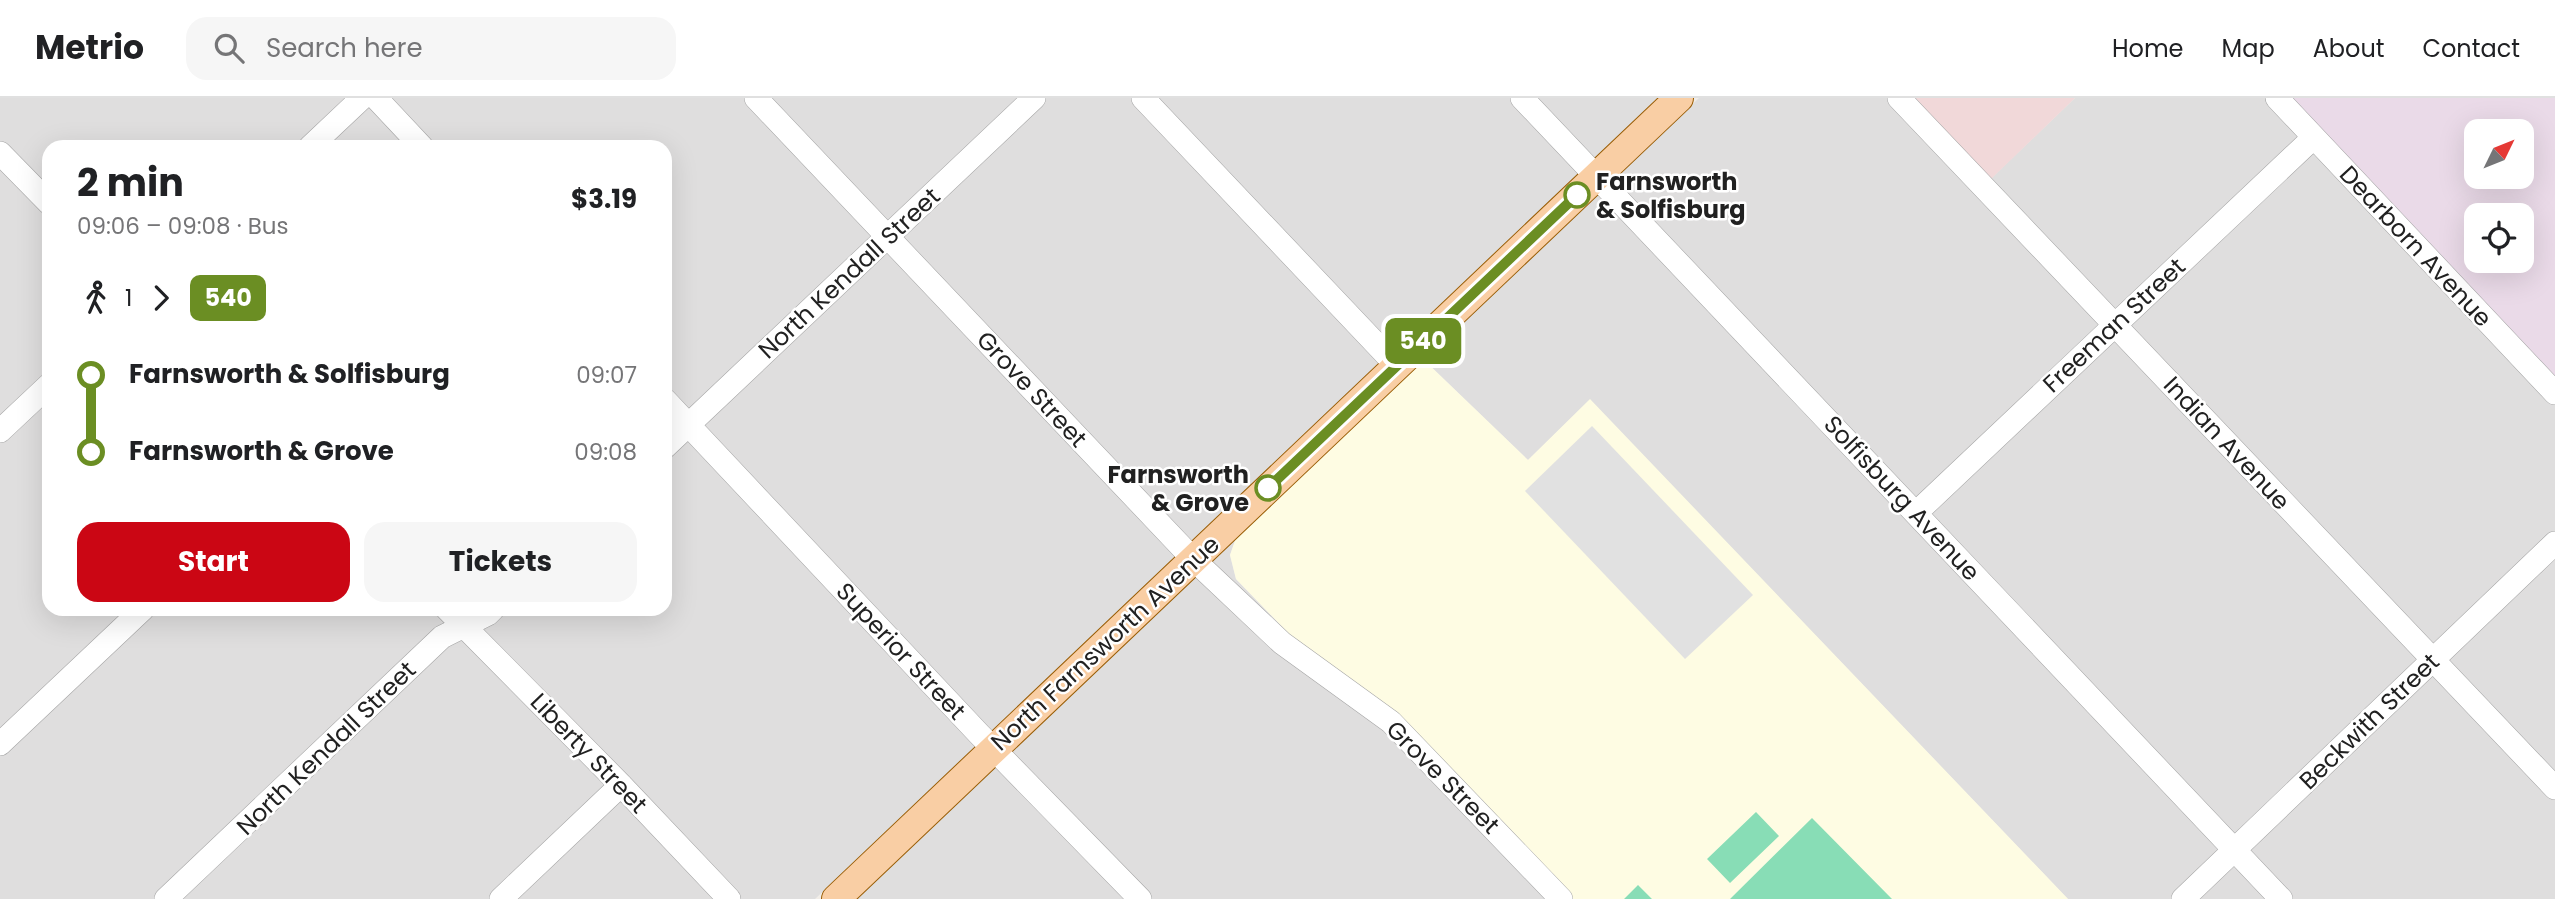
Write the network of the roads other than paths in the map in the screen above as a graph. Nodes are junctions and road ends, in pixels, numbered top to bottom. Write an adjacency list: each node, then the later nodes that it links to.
1 (362, 98): 11 (street)
2 (376, 98): 12 (street)
3 (756, 98): 16 (street, Grove Street)
4 (1034, 98): 16 (street, North Kendall Street)
5 (1143, 98): 18 (street)
6 (1522, 98): 14 (street, Solfisburg Avenue)
7 (1679, 98): 14 (main road, North Farnsworth Avenue)
8 (1899, 98): 17 (street, Indian Avenue)
9 (2277, 98): 10 (street, Dearborn Avenue)
10 (2314, 138): 17 (street, Freeman Street); 20 (street, Dearborn Avenue)
11 (317, 140)
12 (415, 140)
13 (0, 153): 15 (street)
14 (1597, 176): 18 (main road, North Farnsworth Avenue); 25 (street, Solfisburg Avenue)
15 (42, 196)
16 (887, 237): 22 (street, North Kendall Street); 27 (street, Grove Street)
17 (2115, 325): 25 (street, Freeman Street); 32 (street, Indian Avenue)
18 (1397, 366): 27 (main road, North Farnsworth Avenue)
19 (42, 392): 23 (street)
20 (2555, 393)
21 (672, 408): 22 (street, Superior Street)
22 (688, 425): 24 (street, North Kendall Street); 34 (street, Superior Street)
23 (0, 431)
24 (672, 440)
25 (1916, 513): 37 (street, Solfisburg Avenue)
26 (2555, 543): 32 (street, Beckwith Street)
27 (1194, 560): 34 (main road, North Farnsworth Avenue); 43 (street, Grove Street)
28 (136, 616): 33 (street)
29 (454, 616): 31 (street, Liberty Street)
30 (481, 616): 31 (street, North Kendall Street)
31 (464, 626): 35 (street, Liberty Street); 38 (street, North Kendall Street)
32 (2432, 661): 36 (street, Indian Avenue); 37 (street, Beckwith Street)
33 (0, 744)
34 (993, 749): 41 (main road, North Farnsworth Avenue); 42 (street, Superior Street)
35 (621, 785): 39 (street); 40 (street, Liberty Street)
36 (2555, 788)
37 (2235, 851): 44 (street, Beckwith Street); 45 (street, Solfisburg Avenue)
38 (166, 899)
39 (501, 899)
40 (729, 899)
41 (836, 899)
42 (1140, 899)
43 (1561, 899)
44 (2183, 899)
45 (2281, 899)

